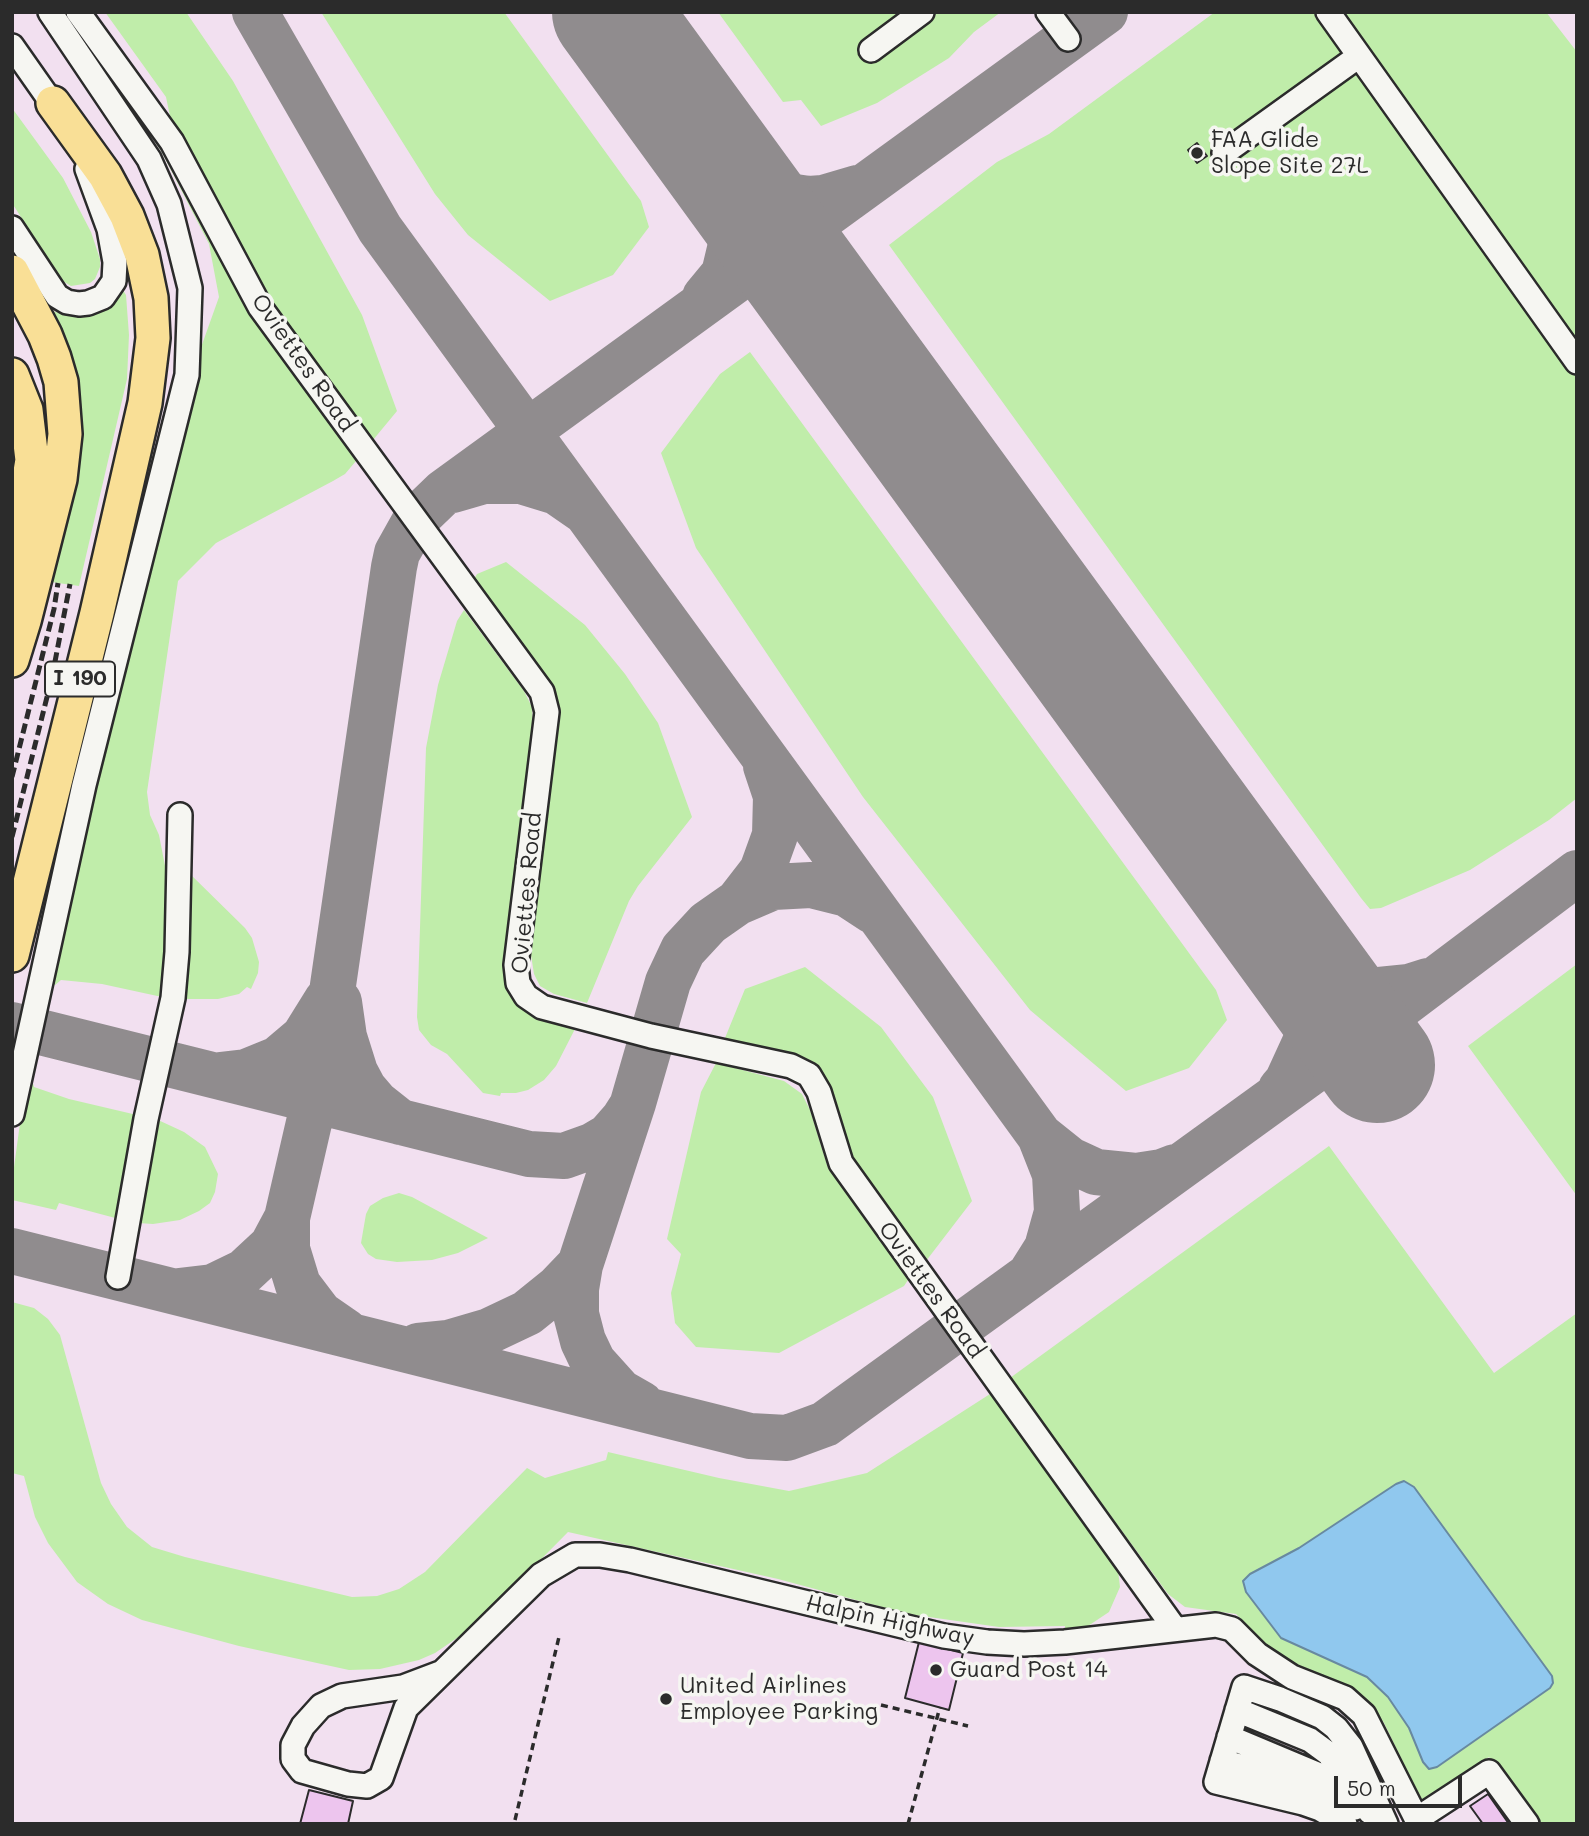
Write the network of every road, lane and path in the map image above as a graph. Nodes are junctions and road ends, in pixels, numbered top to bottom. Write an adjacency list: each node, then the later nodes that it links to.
1 (31, 12): 12 (street)
2 (50, 12): 12 (street)
3 (78, 12): 24 (street, Oviettes Road)
4 (922, 12): 9 (street)
5 (1048, 12): 7 (street)
6 (1328, 12): 10 (street)
7 (1068, 39)
8 (12, 47): 11 (street)
9 (871, 50)
10 (1359, 56): 13 (street); 16 (street)
11 (53, 103): 14 (street); 21 (highway, I 190)
12 (124, 121): 22 (street)
13 (1224, 153)
14 (12, 228)
15 (12, 272): 19 (highway)
16 (1577, 362)
17 (12, 375): 18 (highway)
18 (12, 580)
19 (12, 660)
20 (180, 815): 23 (street)
21 (12, 955)
22 (12, 1114)
23 (118, 1277)
24 (1175, 1629): 26 (street, Halpin Highway); 35 (street, Halpin Highway)
25 (559, 1637): 34 (path)
26 (440, 1673): 26 (street, Halpin Highway)
27 (881, 1705): 30 (path)
28 (940, 1707): 30 (path)
29 (1237, 1712): 32 (street); 33 (street); 38 (street); 38 (street)
30 (937, 1718): 31 (path); 36 (path)
31 (968, 1726)
32 (1219, 1771): 33 (street); 37 (street)
33 (1324, 1789): 37 (street); 38 (street)
34 (514, 1820)
35 (1418, 1821): 39 (street)
36 (908, 1824)
37 (1345, 1824)
38 (1377, 1824)
39 (1527, 1824)

